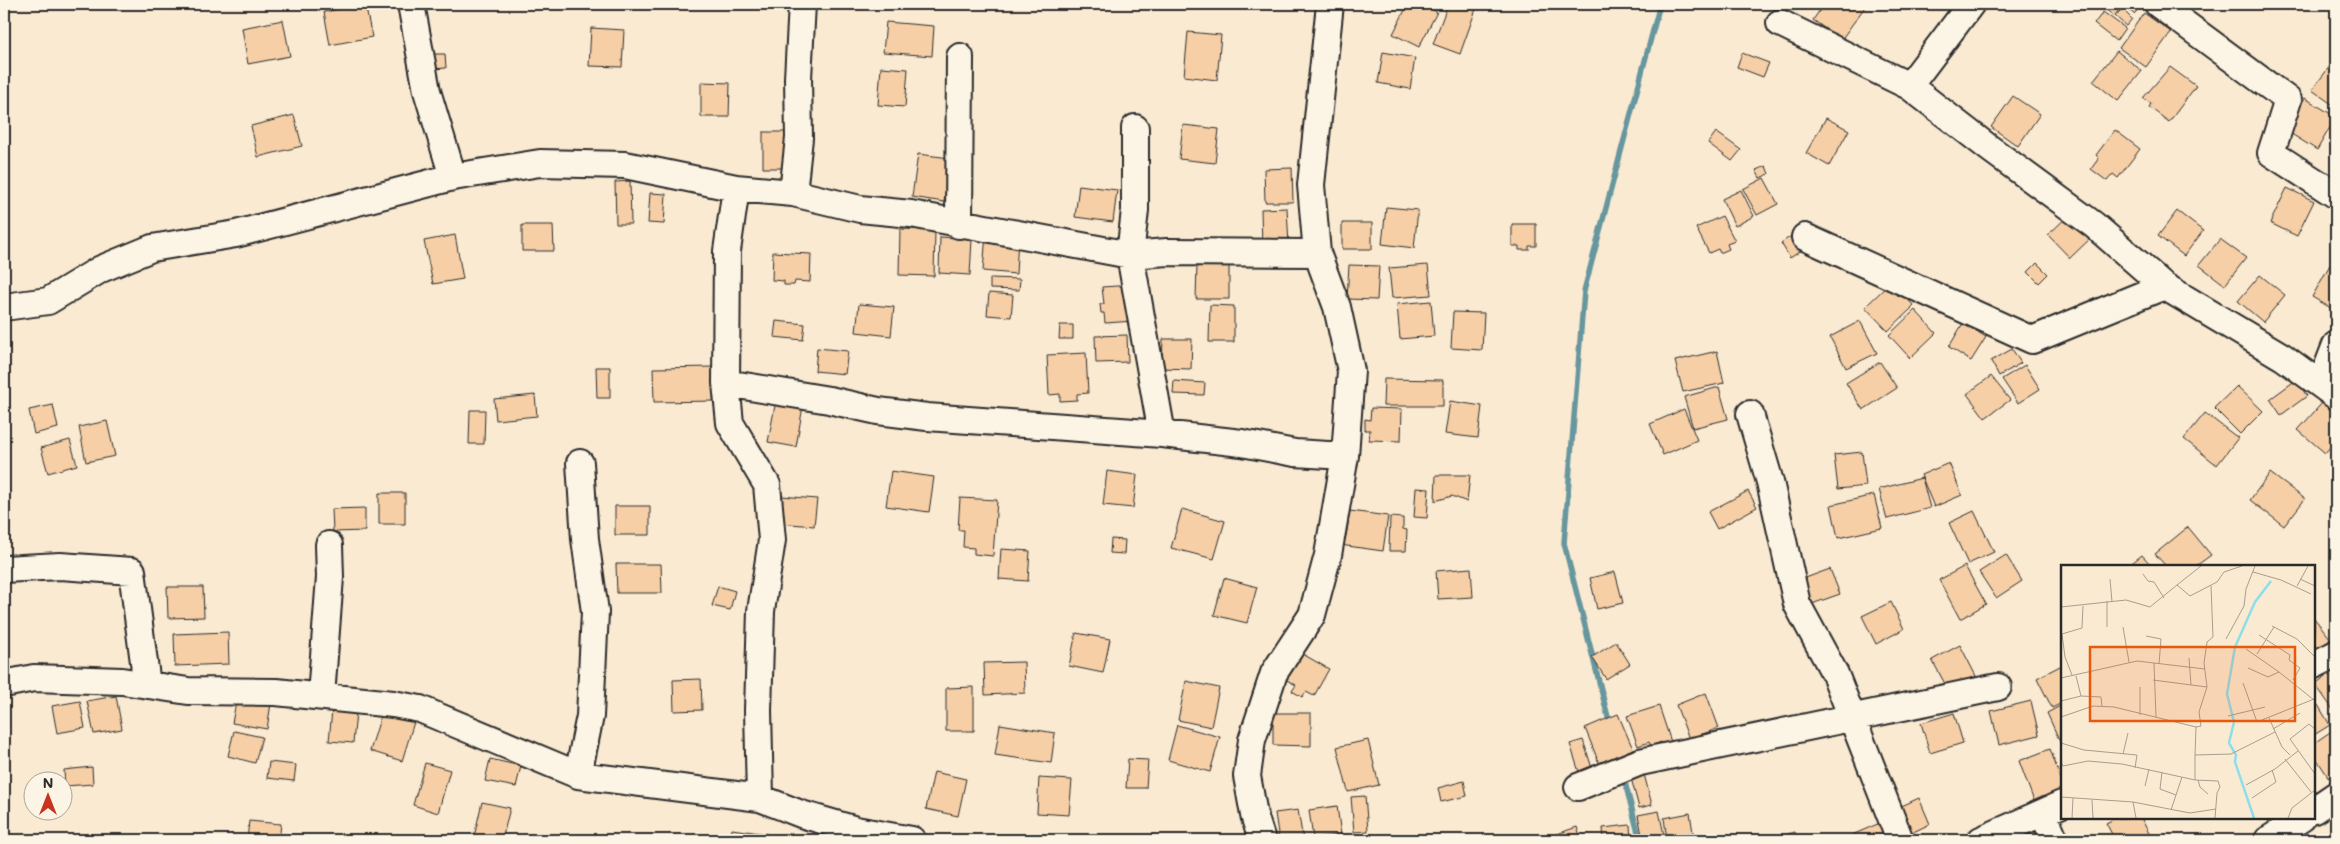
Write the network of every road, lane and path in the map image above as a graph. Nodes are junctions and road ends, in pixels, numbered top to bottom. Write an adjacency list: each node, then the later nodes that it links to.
1 (411, 4): 10 (street)
2 (802, 4): 12 (street)
3 (1330, 4): 16 (street)
4 (1971, 4): 8 (street)
5 (2158, 4): 13 (street)
6 (1780, 23): 8 (street)
7 (960, 56): 14 (street)
8 (1909, 86): 18 (street)
9 (1135, 128): 17 (street)
10 (453, 177): 11 (street); 19 (street)
11 (736, 188): 12 (street); 21 (street)
12 (793, 193): 14 (street)
13 (2336, 195)
14 (959, 225): 17 (street)
15 (1805, 237): 18 (street)
16 (1317, 253): 17 (street); 25 (street)
17 (1130, 255): 24 (street)
18 (2164, 286): 22 (street)
19 (4, 307)
20 (2336, 346): 22 (street)
21 (726, 383): 24 (street); 39 (street)
22 (2328, 390)
23 (1750, 414): 35 (street)
24 (1162, 434): 25 (street)
25 (1345, 456): 44 (street)
26 (580, 463): 36 (street)
27 (329, 545): 34 (street)
28 (4, 569): 32 (street)
29 (2336, 654): 30 (street)
30 (2315, 664)
31 (4, 684): 32 (street)
32 (147, 685): 34 (street)
33 (1998, 687): 35 (street)
34 (321, 696): 36 (street)
35 (1852, 717): 37 (street); 45 (street)
36 (578, 775): 39 (street)
37 (1578, 787)
38 (2336, 795): 41 (street)
39 (760, 798): 43 (street)
40 (2053, 808): 46 (street); 47 (street)
41 (2315, 809)
42 (2300, 819): 48 (street)
43 (912, 840)
44 (1262, 840)
45 (1900, 840)
46 (1981, 840)
47 (2055, 840)
48 (2268, 840)

